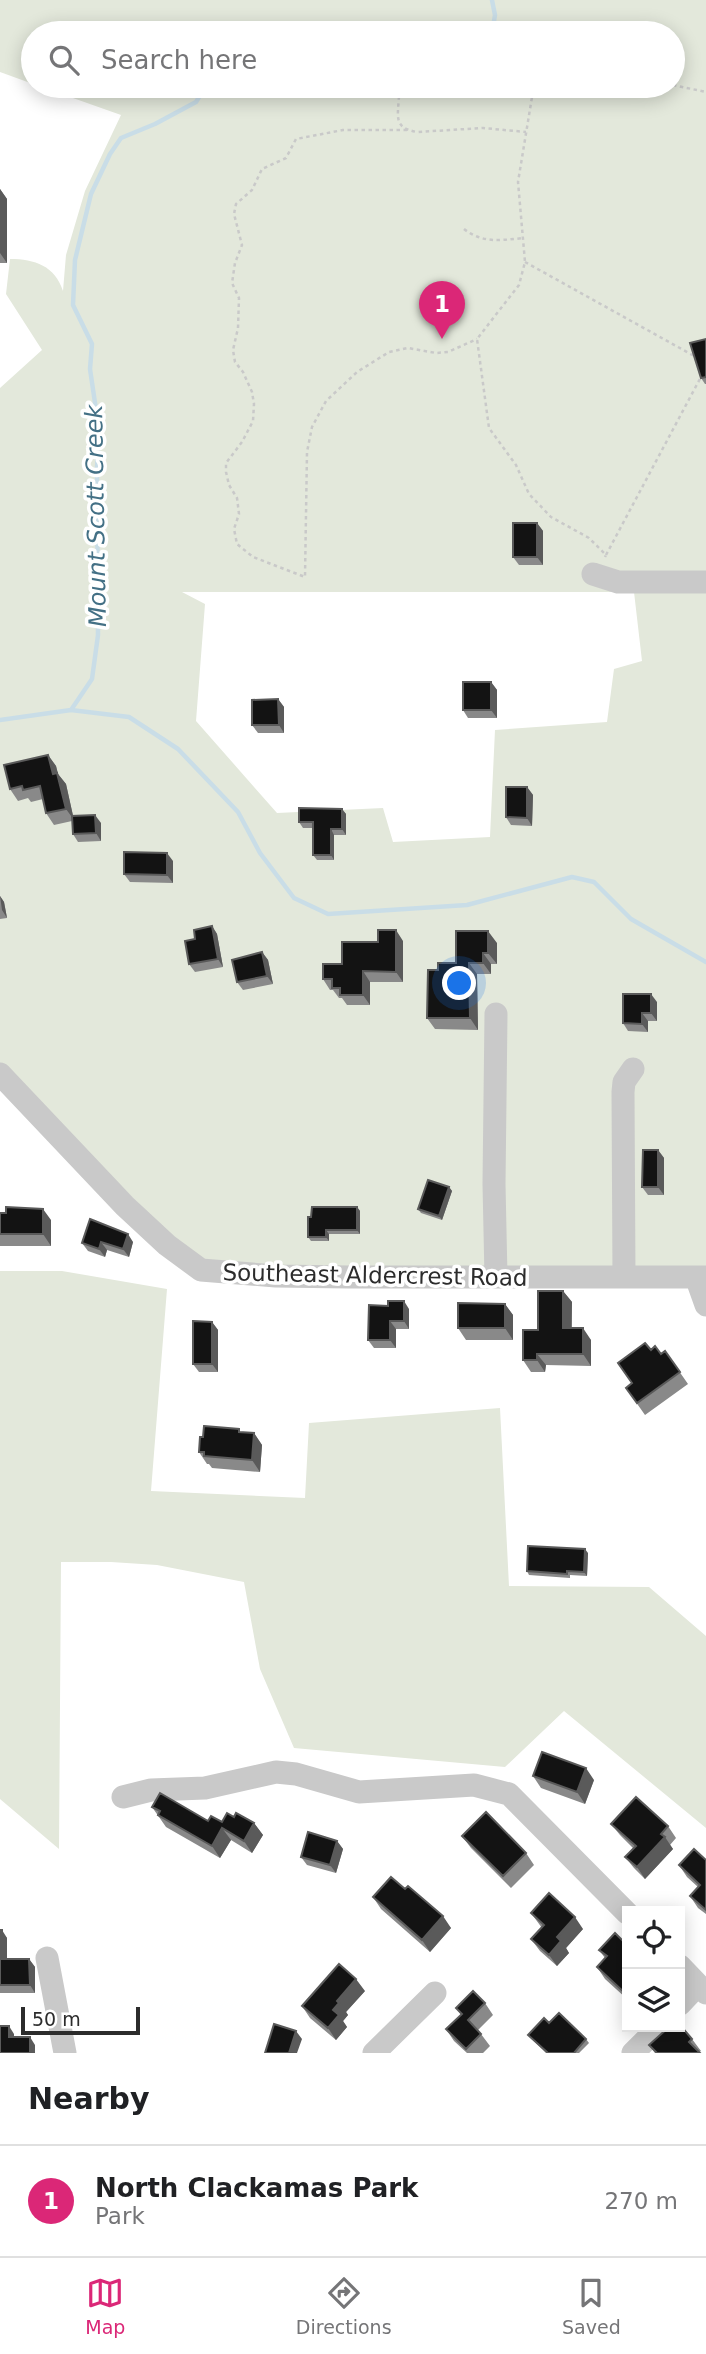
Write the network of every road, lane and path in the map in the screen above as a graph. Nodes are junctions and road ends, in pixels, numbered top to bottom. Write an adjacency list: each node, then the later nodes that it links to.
1 (685, 88): 2 (path)
2 (706, 92)
3 (399, 98): 5 (path)
4 (532, 98): 6 (path)
5 (407, 130): 6 (path); 10 (path)
6 (526, 132): 8 (path)
7 (464, 229): 8 (path)
8 (524, 239): 9 (path)
9 (525, 262): 10 (path); 11 (path)
10 (477, 338): 13 (path)
11 (696, 357)
12 (702, 374): 13 (path)
13 (606, 555): 14 (path)
14 (593, 574): 15 (street)
15 (706, 582)
16 (496, 1014): 19 (street)
17 (633, 1069): 20 (street)
18 (0, 1074): 19 (street, Southeast Aldercrest Road)
19 (496, 1277): 20 (street, Southeast Aldercrest Road)
20 (624, 1277): 21 (street, Southeast Aldercrest Road)
21 (701, 1277): 22 (street)
22 (706, 1305)
23 (122, 1797): 24 (street)
24 (622, 1908)
25 (47, 1958): 31 (street)
26 (683, 1969): 27 (street)
27 (702, 1989): 29 (street)
28 (435, 1993): 32 (street)
29 (685, 2001)
30 (654, 2032): 33 (street)
31 (65, 2053)
32 (374, 2053)
33 (633, 2053)

